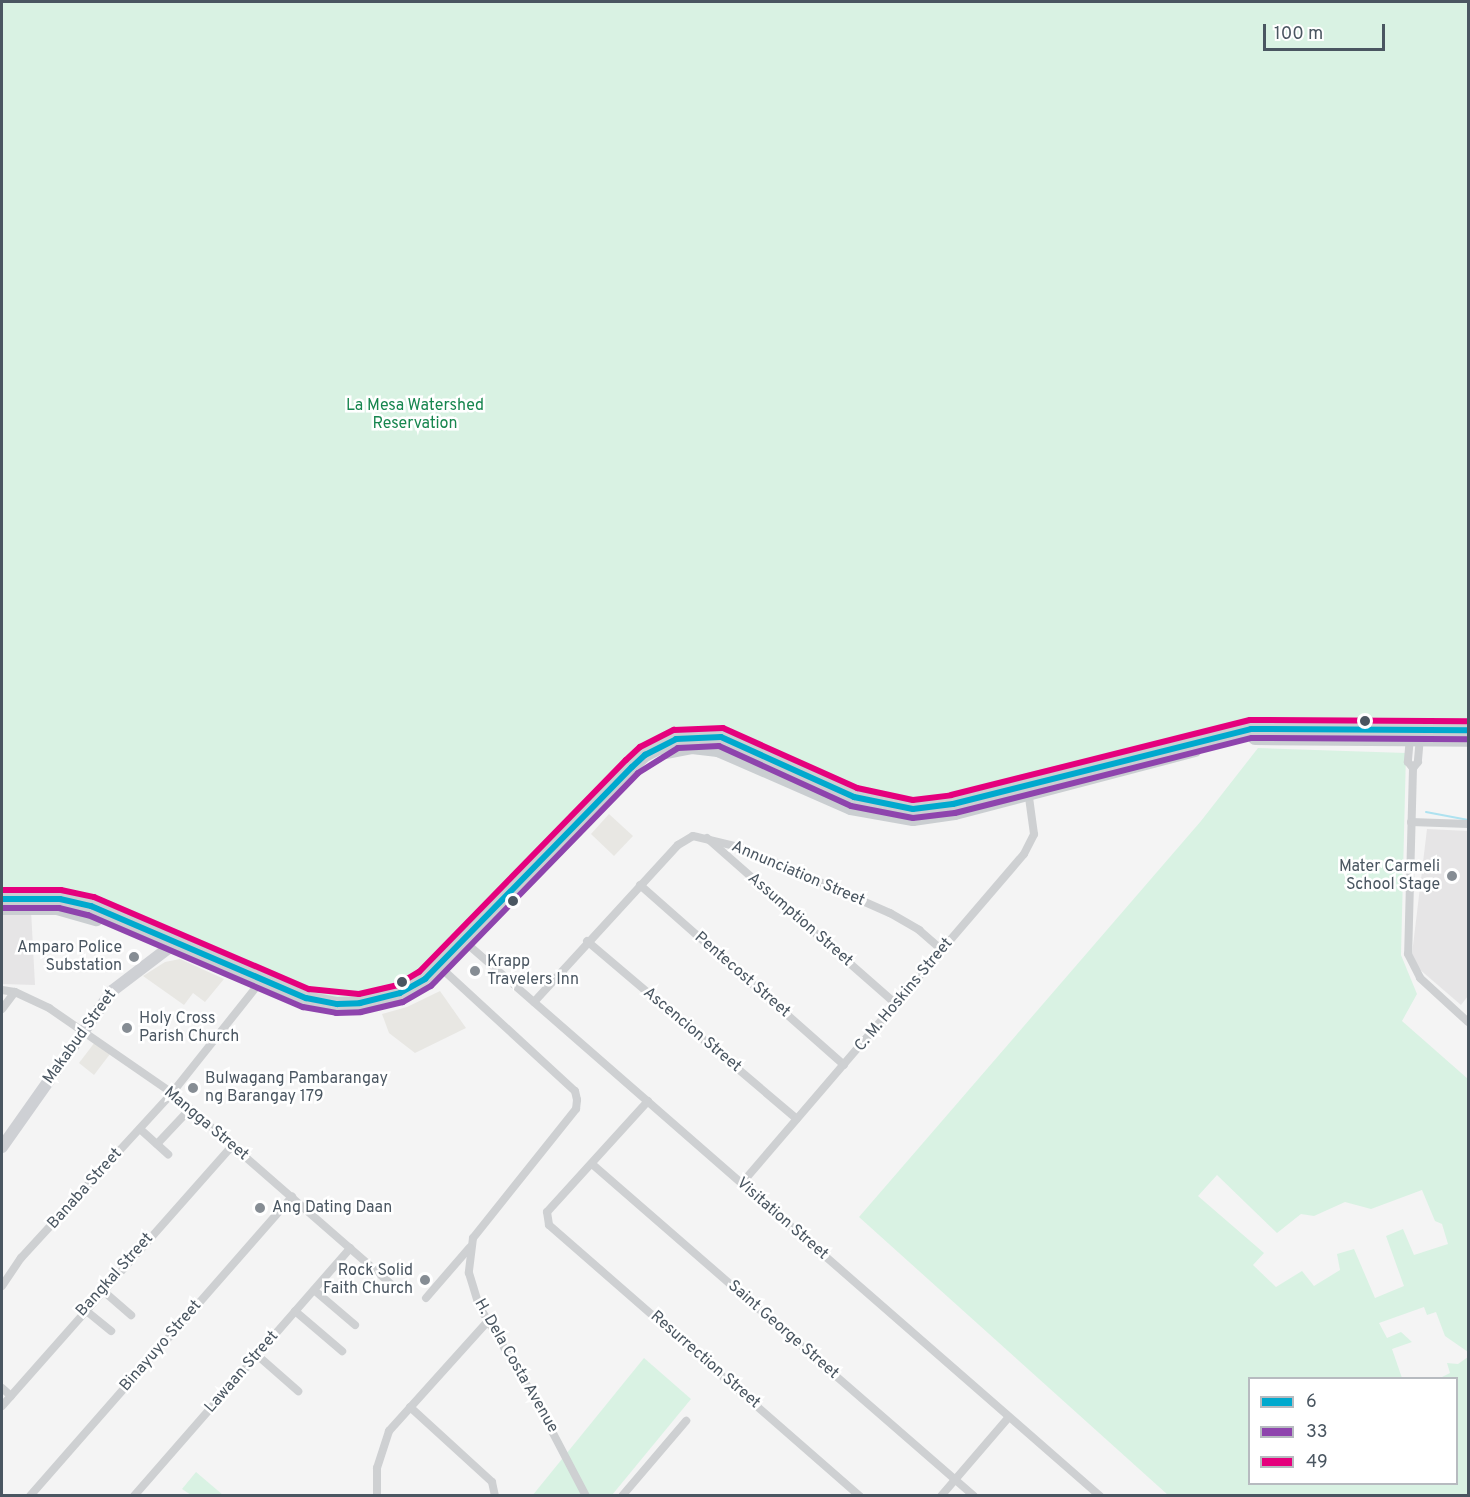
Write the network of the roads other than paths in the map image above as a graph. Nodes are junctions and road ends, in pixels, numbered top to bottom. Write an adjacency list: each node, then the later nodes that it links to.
1 (1468, 730): 2 (main road)
2 (1415, 733): 3 (main road); 4 (main road); 5 (street)
3 (1468, 740)
4 (1028, 788): 12 (main road); 14 (street, C. M. Hoskins Street)
5 (1411, 822): 6 (street); 22 (street)
6 (1468, 824)
7 (705, 837): 8 (street); 14 (street, Annunciation Street); 20 (street, Assumption Street)
8 (640, 885): 11 (street); 24 (street, Pentecost Street)
9 (2, 899): 13 (main road)
10 (2, 908): 13 (main road)
11 (587, 941): 19 (street); 28 (street, Ascencion Street)
12 (468, 945): 15 (main road); 19 (street, Visitation Street)
13 (172, 946): 16 (main road); 23 (street, Makabud Street)
14 (942, 950): 20 (street, C. M. Hoskins Street)
15 (443, 970): 16 (main road); 37 (street)
16 (261, 984): 25 (street, Banaba Street)
17 (2, 990): 18 (street, Mangga Street)
18 (15, 992): 21 (street); 23 (street, Mangga Street)
19 (534, 1002): 26 (street, Visitation Street)
20 (896, 1004): 24 (street, C. M. Hoskins Street)
21 (2, 1009)
22 (1468, 1022)
23 (83, 1031): 25 (street, Mangga Street); 32 (street, Makabud Street)
24 (844, 1065): 28 (street, C. M. Hoskins Street)
25 (172, 1093): 27 (street, Mangga Street); 29 (street, Banaba Street)
26 (648, 1101): 34 (street); 35 (street, Visitation Street)
27 (190, 1109): 30 (street); 31 (street, Mangga Street)
28 (797, 1119): 35 (street, C. M. Hoskins Street)
29 (140, 1129): 30 (street); 40 (street, Banaba Street)
30 (157, 1144): 33 (street)
31 (232, 1146): 36 (street, Mangga Street); 41 (street, Bangkal Street)
32 (2, 1147)
33 (168, 1154)
34 (592, 1164): 59 (street, Saint George Street); 66 (street, Resurrection Street)
35 (742, 1183): 57 (street, Visitation Street)
36 (292, 1197): 38 (street, Mangga Street); 60 (street, Binayuyo Street)
37 (470, 1247): 43 (street); 47 (street, H. Dela Costa Avenue)
38 (350, 1248): 39 (street, Mangga Street); 42 (street, Lawaan Street)
39 (392, 1285)
40 (2, 1286)
41 (101, 1289): 44 (street, Bangkal Street); 46 (street)
42 (314, 1290): 45 (street, Lawaan Street); 48 (street)
43 (426, 1298)
44 (84, 1309): 49 (street); 54 (street, Bangkal Street)
45 (295, 1311): 50 (street); 51 (street, Lawaan Street)
46 (131, 1316)
47 (487, 1322): 56 (street); 64 (street, H. Dela Costa Avenue)
48 (355, 1325)
49 (111, 1331)
50 (342, 1351)
51 (257, 1355): 53 (street); 61 (street, Lawaan Street)
52 (2, 1388): 54 (street)
53 (298, 1391)
54 (11, 1396): 55 (street, Bangkal Street)
55 (2, 1406)
56 (410, 1407): 62 (street); 63 (street)
57 (1009, 1417): 59 (street); 69 (street, Visitation Street)
58 (686, 1421): 65 (street)
59 (955, 1479): 67 (street); 68 (street, Saint George Street)
60 (30, 1496)
61 (134, 1496)
62 (377, 1496)
63 (495, 1496)
64 (586, 1496)
65 (622, 1496)
66 (860, 1496)
67 (941, 1496)
68 (974, 1496)
69 (1100, 1496)

